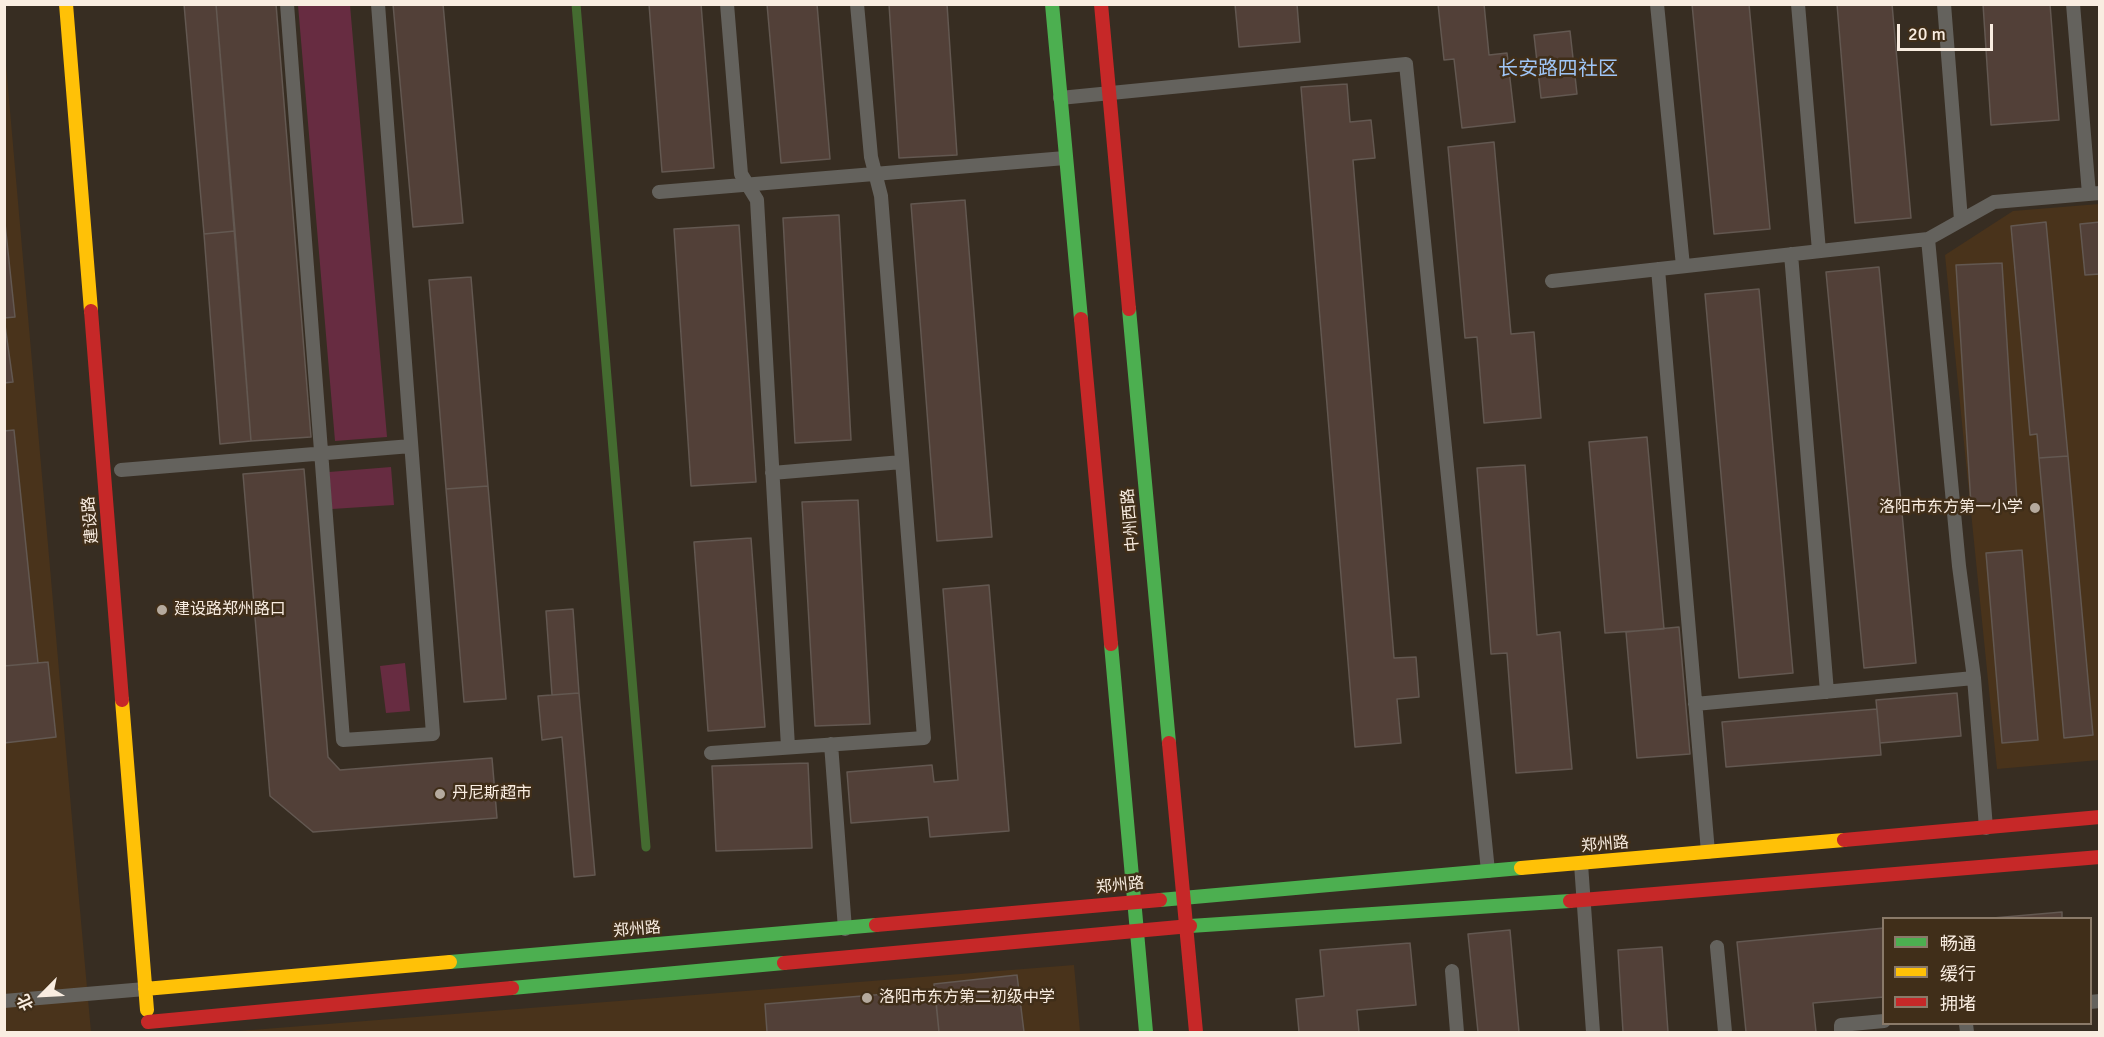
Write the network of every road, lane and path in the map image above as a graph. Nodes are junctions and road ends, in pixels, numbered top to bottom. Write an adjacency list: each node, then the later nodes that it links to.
1 (66, 4): 51 (street, 建设路)
2 (287, 4): 27 (lane)
3 (378, 4): 26 (lane)
4 (727, 4): 16 (lane)
5 (857, 4): 15 (lane)
6 (1052, 4): 13 (street, 中州西路)
7 (1101, 4): 12 (street, 中州西路)
8 (1657, 4): 23 (lane)
9 (1798, 4): 21 (lane)
10 (1944, 4): 19 (lane)
11 (2073, 4): 18 (lane)
12 (1108, 94): 13 (lane); 42 (lane); 43 (street, 中州西路)
13 (1060, 99): 14 (street, 中州西路)
14 (1065, 158): 15 (lane); 45 (street, 中州西路)
15 (876, 174): 16 (lane); 28 (lane)
16 (748, 185): 17 (lane); 30 (lane)
17 (659, 192)
18 (2094, 193): 19 (lane)
19 (1961, 220): 20 (lane)
20 (1928, 238): 21 (lane); 31 (lane)
21 (1819, 251): 22 (lane)
22 (1791, 254): 23 (lane); 32 (lane)
23 (1683, 266): 24 (lane)
24 (1658, 269): 25 (lane); 33 (lane)
25 (1551, 281)
26 (411, 446): 27 (lane); 27 (lane)
27 (321, 454): 29 (lane)
28 (902, 462): 30 (lane); 34 (lane)
29 (121, 470)
30 (772, 473): 35 (lane)
31 (1974, 678): 32 (lane); 38 (lane)
32 (1827, 692): 33 (lane)
33 (1695, 704): 39 (lane)
34 (831, 744): 35 (lane); 47 (lane)
35 (788, 747): 36 (lane)
36 (711, 753)
37 (2100, 818): 38 (street, 郑州路)
38 (1986, 828): 39 (street, 郑州路)
39 (1708, 852): 41 (street, 郑州路)
40 (2100, 857): 44 (street, 郑州路)
41 (1581, 864): 42 (street, 郑州路); 44 (lane)
42 (1488, 872): 43 (street, 郑州路)
43 (1183, 897): 45 (street, 郑州路); 46 (street, 中州西路)
44 (1583, 900): 46 (street, 郑州路); 59 (lane)
45 (1134, 901): 47 (street, 郑州路); 48 (street, 中州西路)
46 (1185, 927): 48 (street, 郑州路); 57 (street, 中州西路)
47 (845, 929): 53 (street, 郑州路)
48 (1136, 930): 53 (street, 郑州路); 56 (street, 中州西路)
49 (1717, 948): 60 (lane)
50 (1452, 970): 58 (lane)
51 (145, 989): 52 (lane); 53 (street, 郑州路); 55 (street, 建设路)
52 (4, 1001)
53 (165, 1004): 55 (street, 郑州路)
54 (1882, 1021): 61 (lane)
55 (149, 1027)
56 (1146, 1032)
57 (1196, 1032)
58 (1457, 1032)
59 (1593, 1032)
60 (1725, 1032)
61 (1841, 1032)

